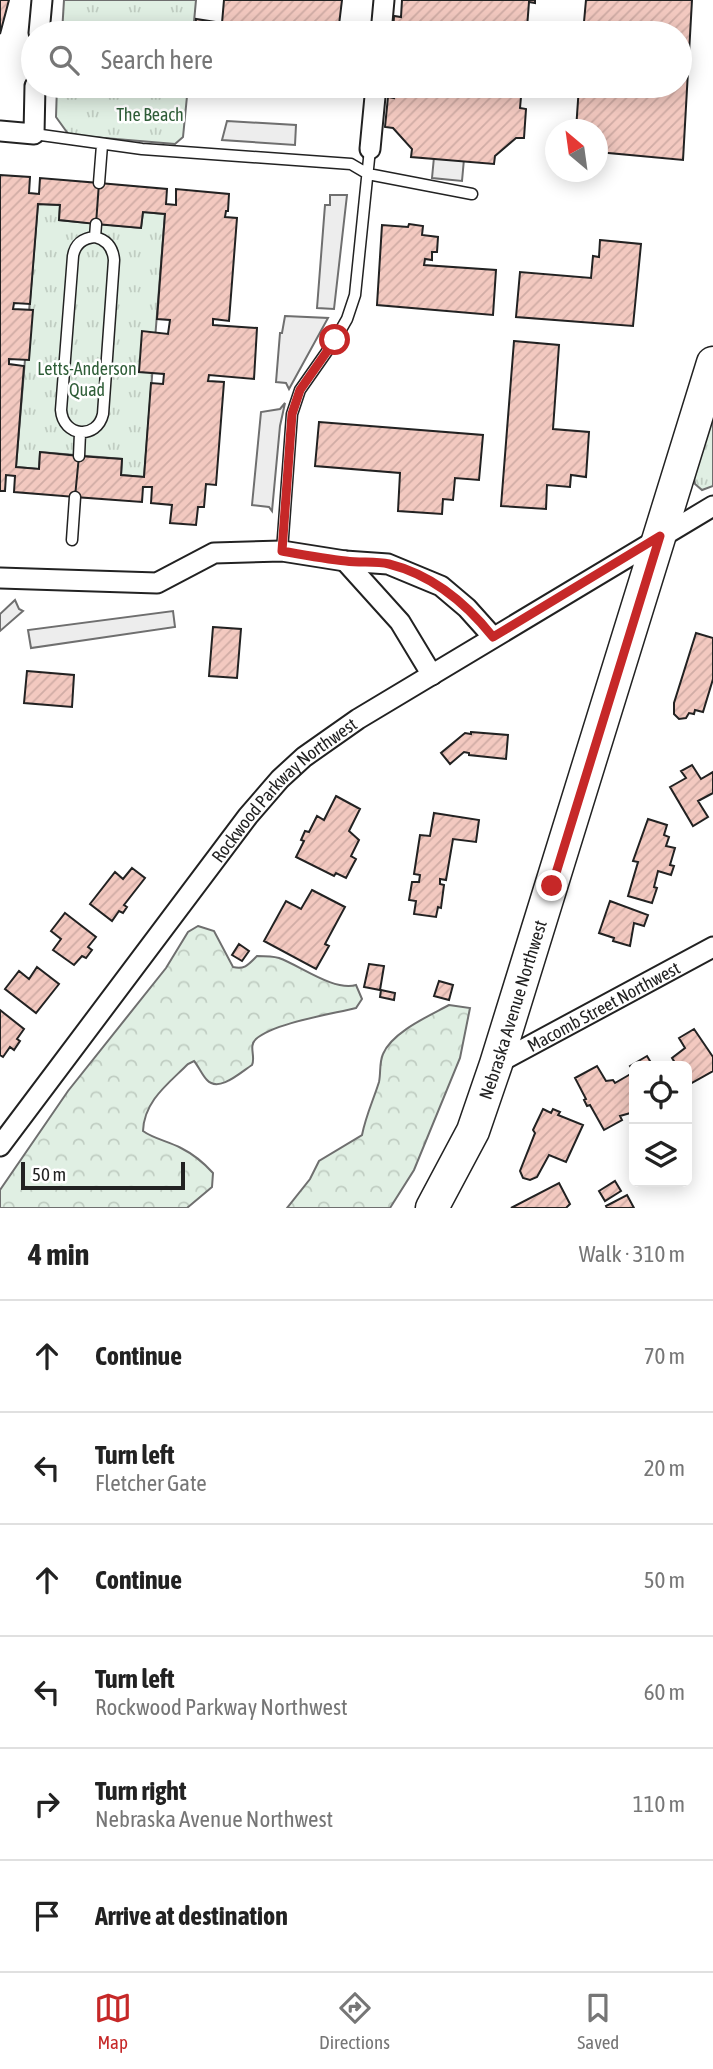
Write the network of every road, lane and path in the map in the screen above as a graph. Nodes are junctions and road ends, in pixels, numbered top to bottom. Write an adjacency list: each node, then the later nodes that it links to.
1 (42, 0): 3 (street)
2 (384, 0): 4 (street)
3 (40, 21)
4 (382, 21)
5 (35, 98): 8 (street)
6 (375, 98): 10 (street)
7 (0, 131): 8 (street)
8 (34, 134): 9 (lane)
9 (102, 145): 11 (lane); 12 (lane)
10 (370, 149): 11 (lane)
11 (368, 174): 13 (lane); 23 (lane)
12 (99, 183)
13 (472, 194)
14 (96, 224): 15 (lane)
15 (95, 237): 17 (lane); 17 (lane)
16 (713, 363): 21 (main road, Nebraska Avenue Northwest)
17 (80, 433): 18 (lane)
18 (79, 456)
19 (75, 497): 22 (lane)
20 (713, 506): 21 (street, Rockwood Parkway Northwest)
21 (660, 536): 26 (street, Rockwood Parkway Northwest); 29 (main road, Nebraska Avenue Northwest)
22 (72, 540)
23 (282, 551): 24 (street); 25 (street)
24 (345, 561): 26 (street); 27 (street)
25 (1, 579)
26 (493, 637): 27 (street, Rockwood Parkway Northwest)
27 (432, 675): 30 (street, Rockwood Parkway Northwest)
28 (713, 947): 29 (street, Macomb Street Northwest)
29 (496, 1064): 31 (main road, Nebraska Avenue Northwest)
30 (0, 1146)
31 (432, 1208)

